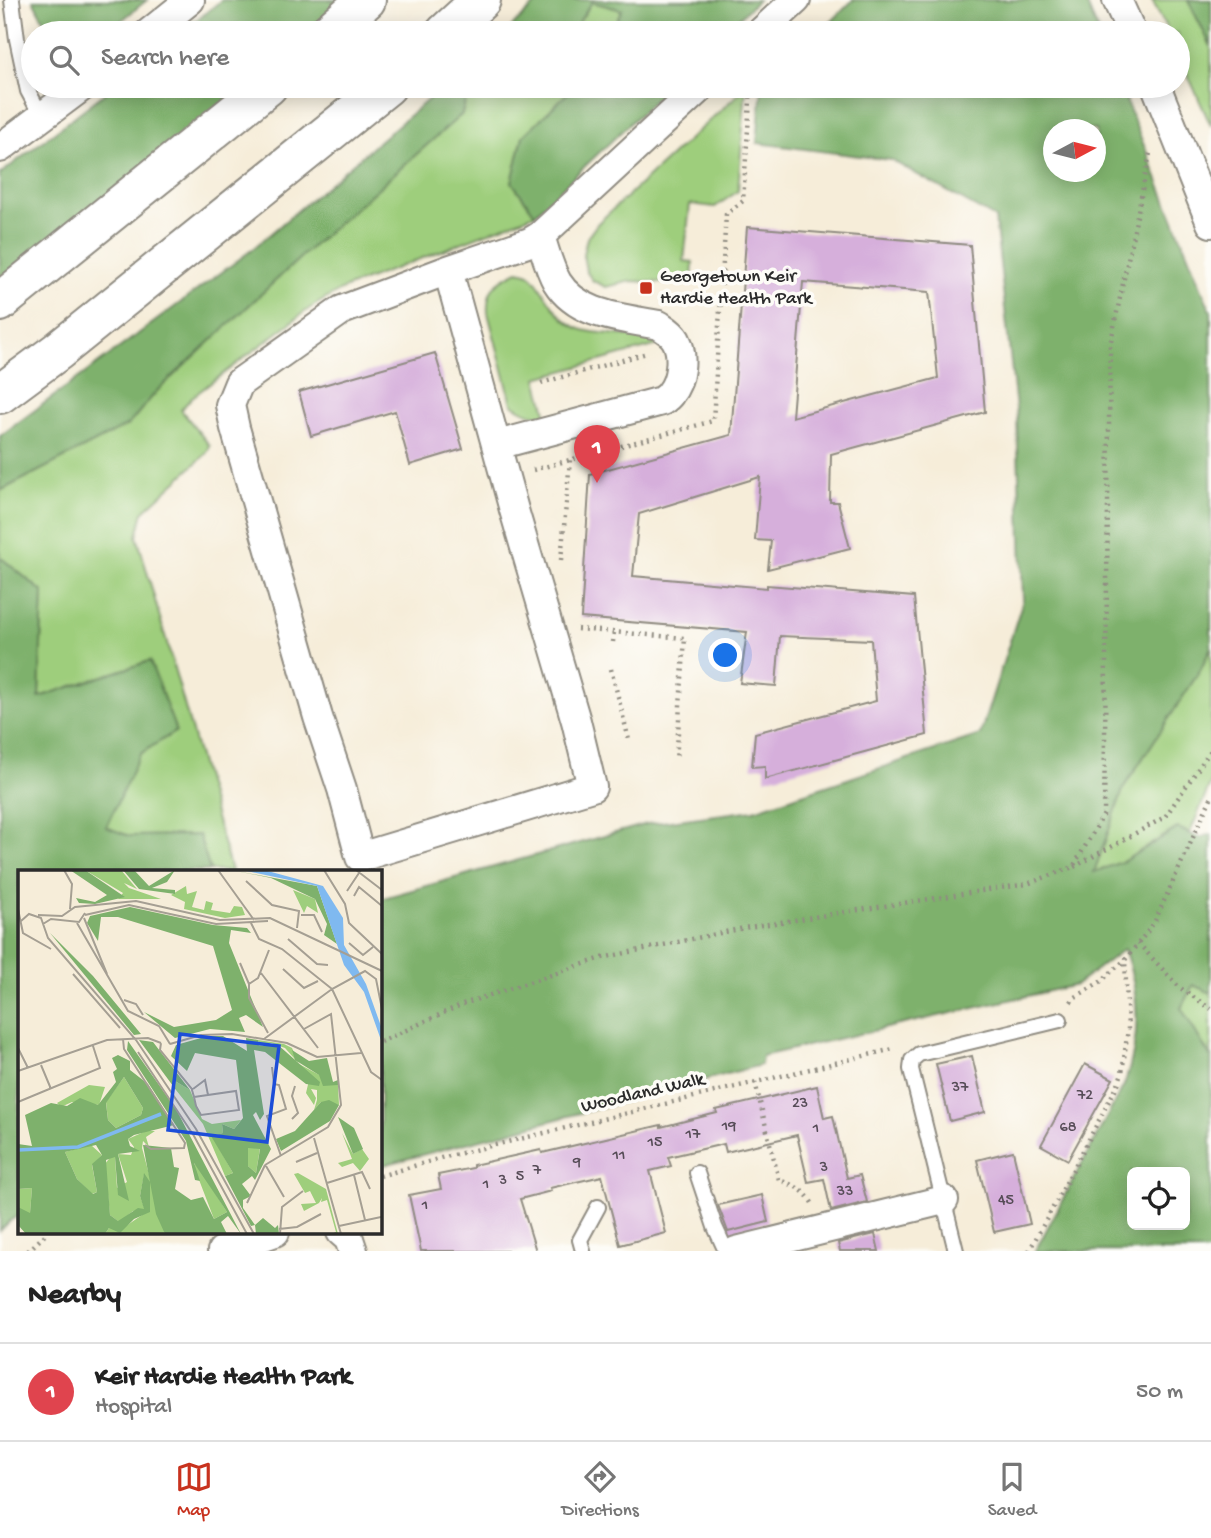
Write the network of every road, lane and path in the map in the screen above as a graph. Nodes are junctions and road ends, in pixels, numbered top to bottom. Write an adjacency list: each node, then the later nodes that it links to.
1 (12, 0): 12 (lane)
2 (190, 0): 7 (street)
3 (366, 0): 8 (highway)
4 (481, 0): 9 (highway)
5 (796, 0): 10 (street)
6 (1117, 0): 11 (street)
7 (164, 21)
8 (342, 21)
9 (458, 21)
10 (773, 21)
11 (1127, 21)
12 (21, 58)
13 (32, 98): 20 (lane)
14 (67, 98): 20 (street)
15 (253, 98): 27 (highway)
16 (372, 98): 32 (highway)
17 (689, 98): 25 (street)
18 (750, 98): 23 (path)
19 (1161, 98): 24 (street)
20 (42, 117): 21 (street)
21 (0, 148)
22 (1151, 150): 44 (path)
23 (746, 163)
24 (1211, 223)
25 (540, 236): 26 (street); 33 (street)
26 (448, 270): 33 (street); 33 (street)
27 (0, 302)
28 (718, 332): 29 (path)
29 (711, 335)
30 (648, 353): 31 (path)
31 (541, 383)
32 (0, 394)
33 (497, 445)
34 (570, 460): 35 (path)
35 (561, 562)
36 (570, 628): 37 (path)
37 (614, 632): 38 (path); 42 (path)
38 (613, 642)
39 (611, 670): 40 (path)
40 (629, 740)
41 (1211, 750): 44 (path)
42 (676, 760)
43 (1211, 798): 45 (path)
44 (1073, 867): 49 (path)
45 (1138, 943): 46 (path); 47 (path)
46 (1125, 960): 48 (path); 67 (path)
47 (1211, 1009)
48 (1060, 1020): 50 (lane)
49 (382, 1041)
50 (912, 1060): 51 (path, Woodland Walk); 54 (lane)
51 (755, 1082): 53 (path, Woodland Walk); 56 (path)
52 (697, 1173): 64 (lane)
53 (382, 1175)
54 (944, 1200): 56 (street); 66 (lane)
55 (598, 1207): 63 (lane)
56 (819, 1230): 65 (street)
57 (46, 1234): 60 (path)
58 (269, 1234): 61 (street)
59 (343, 1234): 62 (street)
60 (28, 1251)
61 (222, 1251)
62 (353, 1251)
63 (583, 1251)
64 (726, 1251)
65 (736, 1251)
66 (956, 1251)
67 (1029, 1251)

